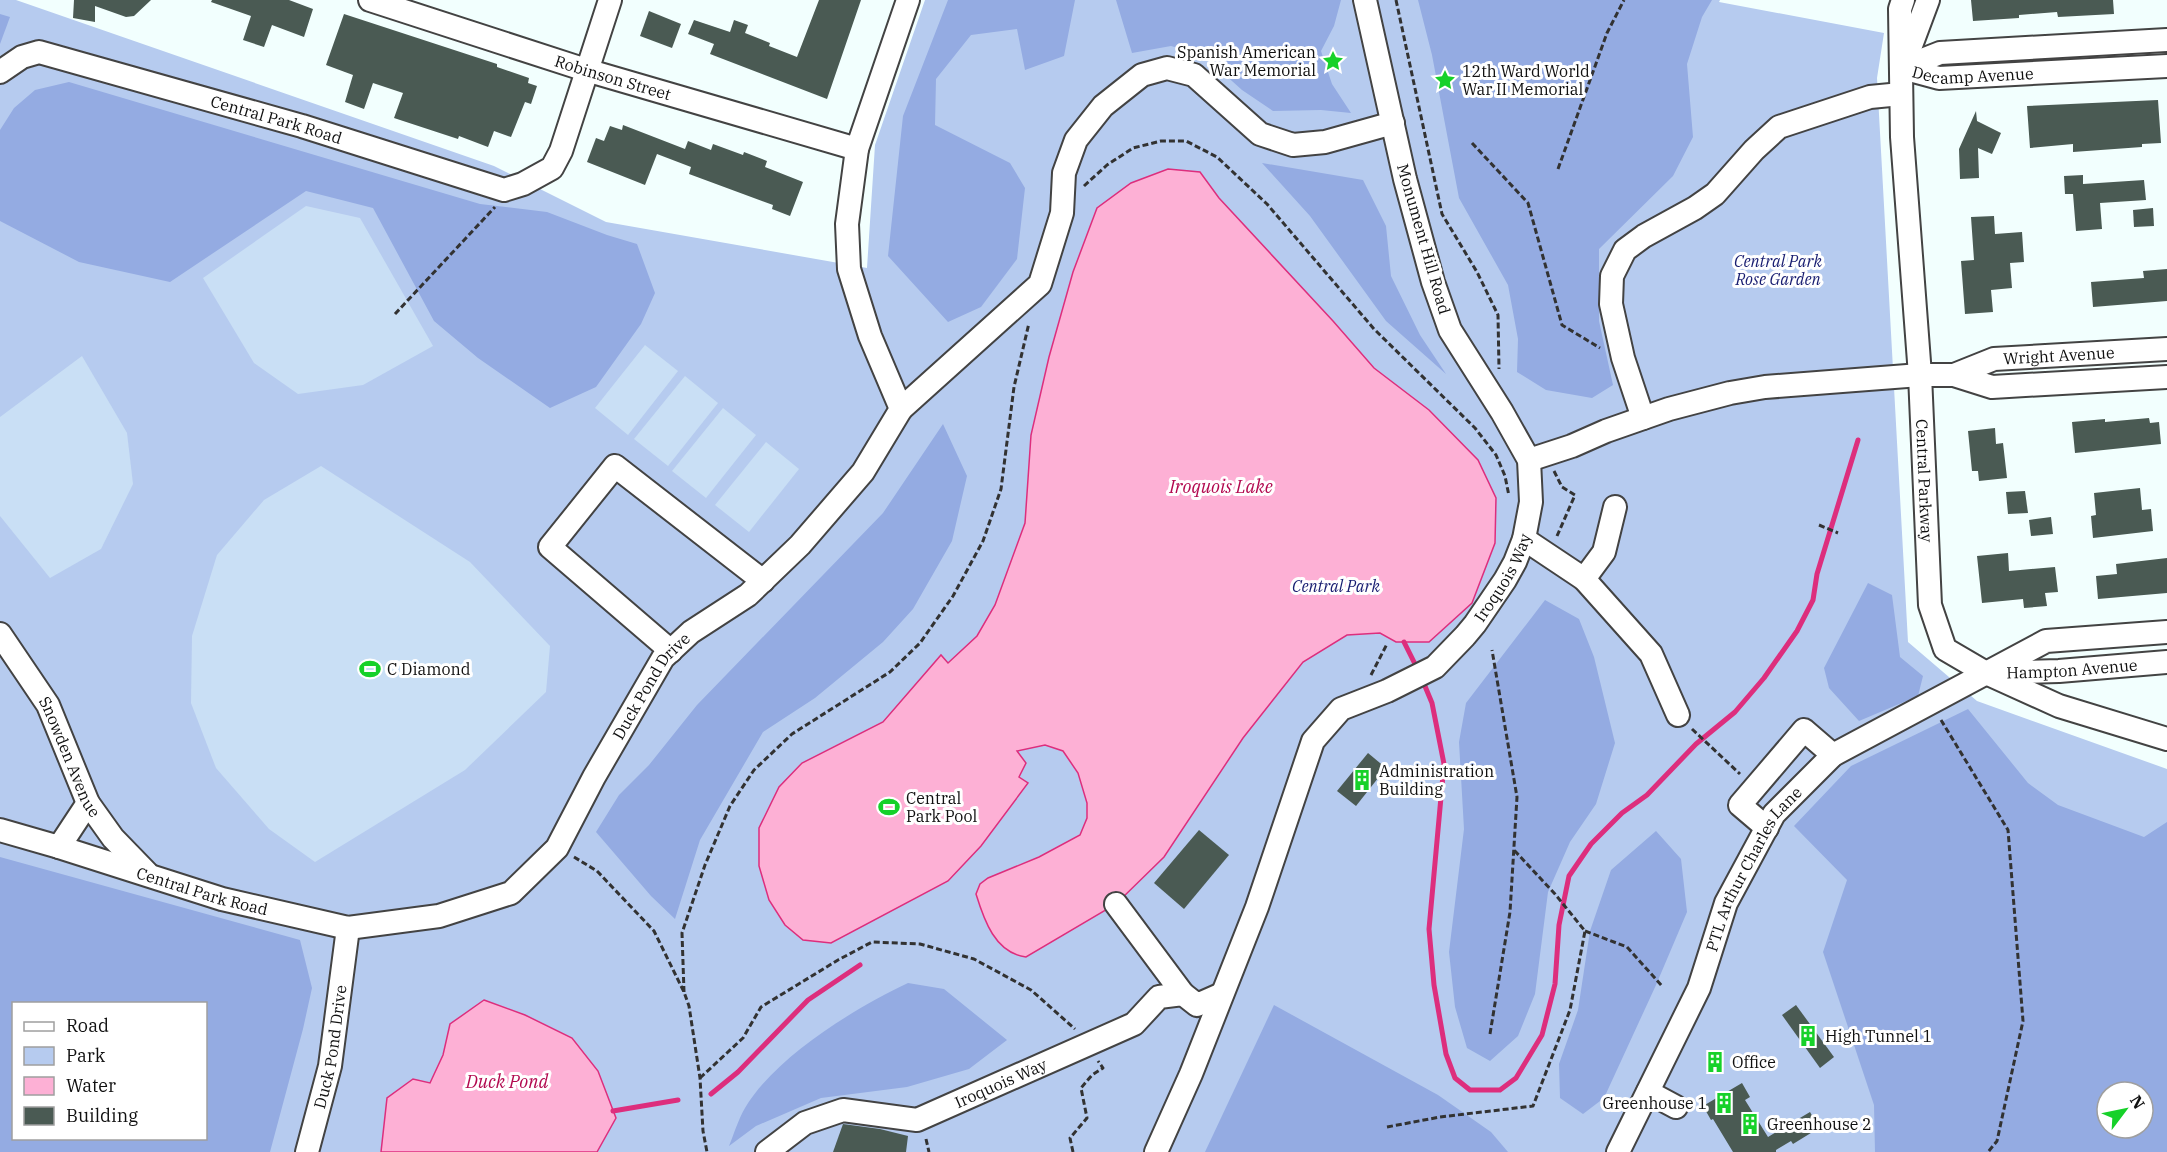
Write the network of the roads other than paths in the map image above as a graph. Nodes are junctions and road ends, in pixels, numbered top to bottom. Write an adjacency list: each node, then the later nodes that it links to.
1 (370, 0): 12 (street, Robinson Street)
2 (610, 0): 12 (street)
3 (908, 0): 16 (street)
4 (1365, 0): 15 (street, Monument Hill Road)
5 (1903, 0): 10 (street, Central Parkway)
6 (1928, 0): 10 (street, Central Parkway)
7 (2167, 40): 8 (street, Decamp Avenue)
8 (2127, 42): 10 (street, Decamp Avenue); 11 (street)
9 (2167, 66): 11 (street, Decamp Avenue)
10 (1902, 68): 11 (street, Decamp Avenue); 14 (street, Central Parkway)
11 (2127, 68)
12 (586, 70): 13 (street, Central Park Road); 16 (street, Robinson Street)
13 (0, 72)
14 (1901, 94): 18 (street, Central Parkway); 22 (street)
15 (1393, 123): 21 (street, Duck Pond Drive); 23 (street, Monument Hill Road)
16 (857, 149): 21 (street)
17 (2162, 350): 19 (street, Wright Avenue); 20 (street)
18 (1920, 375): 19 (street, Wright Avenue); 22 (street); 32 (street, Central Parkway)
19 (1954, 375): 20 (street, Wright Avenue)
20 (2164, 377)
21 (901, 409): 27 (street, Duck Pond Drive)
22 (1643, 418): 23 (street)
23 (1538, 457): 25 (street, Iroquois Way)
24 (1615, 507): 26 (street)
25 (1524, 539): 26 (street); 44 (street, Iroquois Way)
26 (1584, 579): 33 (street)
27 (763, 581): 30 (street, Duck Pond Drive); 30 (street)
28 (2158, 633): 31 (street, Hampton Avenue); 32 (street, Hampton Avenue)
29 (0, 634): 36 (street, Snowden Avenue)
30 (671, 651): 42 (street, Duck Pond Drive)
31 (2159, 663): 32 (street, Hampton Avenue)
32 (1986, 673): 34 (street, Central Parkway); 35 (street, PTL Arthur Charles Lane)
33 (1678, 715)
34 (2167, 739)
35 (1833, 755): 37 (street, PTL Arthur Charles Lane); 37 (street)
36 (88, 803): 39 (street); 40 (street, Snowden Avenue)
37 (1767, 828): 45 (street, PTL Arthur Charles Lane)
38 (0, 830): 39 (street, Central Park Road)
39 (59, 847): 40 (street, Central Park Road)
40 (149, 875): 42 (street, Central Park Road)
41 (1116, 904): 43 (street)
42 (348, 928): 47 (street, Duck Pond Drive)
43 (1183, 994): 44 (street, Iroquois Way); 48 (street, Iroquois Way)
44 (1222, 994): 49 (street, Iroquois Way)
45 (1648, 1092): 46 (street); 50 (street, PTL Arthur Charles Lane)
46 (1676, 1107)
47 (307, 1152)
48 (767, 1152)
49 (1156, 1152)
50 (1618, 1152)

